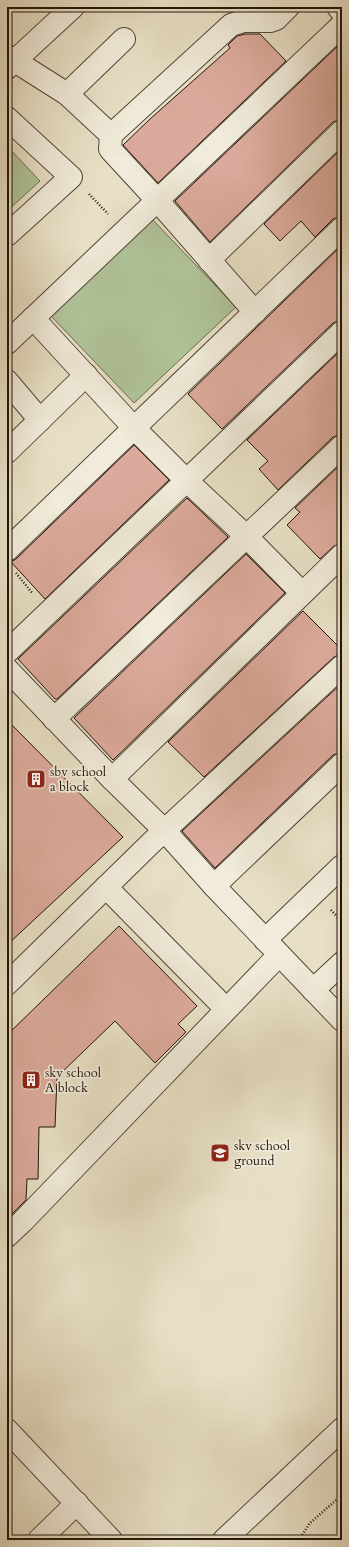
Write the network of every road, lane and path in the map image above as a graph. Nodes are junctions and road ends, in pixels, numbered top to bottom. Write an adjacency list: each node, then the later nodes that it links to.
1 (73, 7): 7 (street)
2 (288, 7): 11 (street)
3 (338, 7): 4 (street)
4 (342, 12)
5 (342, 25): 13 (street)
6 (124, 39): 8 (street)
7 (9, 62): 8 (street)
8 (67, 94): 11 (street)
9 (7, 118): 12 (street)
10 (342, 131): 17 (street)
11 (111, 135): 13 (street)
12 (71, 177): 15 (path); 16 (street)
13 (157, 200): 15 (street); 17 (street)
14 (342, 228): 18 (street)
15 (124, 231): 19 (street)
16 (7, 235)
17 (209, 260): 18 (street)
18 (255, 312): 25 (street)
19 (33, 318): 21 (street); 22 (street)
20 (342, 332): 28 (street)
21 (7, 343)
22 (86, 375): 24 (street); 25 (street)
23 (7, 381): 24 (street)
24 (40, 420): 27 (street)
25 (134, 428): 28 (street); 31 (street)
26 (342, 446): 29 (street)
27 (7, 452)
28 (187, 481): 29 (street); 33 (street)
29 (246, 536): 32 (street); 37 (street)
30 (342, 555): 32 (street)
31 (9, 559): 33 (path)
32 (302, 592): 39 (street)
33 (48, 613): 34 (street)
34 (7, 652)
35 (342, 666): 40 (street)
36 (7, 669): 37 (street)
37 (54, 719): 39 (street)
38 (342, 765): 42 (street)
39 (112, 779): 40 (street)
40 (165, 831): 42 (street); 43 (street)
41 (342, 866): 44 (street)
42 (214, 886): 44 (street)
43 (106, 887): 46 (street); 48 (street)
44 (272, 947): 47 (street); 48 (street)
45 (342, 963): 47 (street)
46 (7, 984)
47 (313, 990): 49 (street)
48 (226, 1009): 50 (street)
49 (342, 1020)
50 (7, 1236)
51 (342, 1429): 57 (street)
52 (7, 1430): 54 (street)
53 (342, 1495): 58 (path)
54 (77, 1503): 55 (street); 56 (street)
55 (39, 1540)
56 (111, 1540)
57 (224, 1540)
58 (299, 1540)

